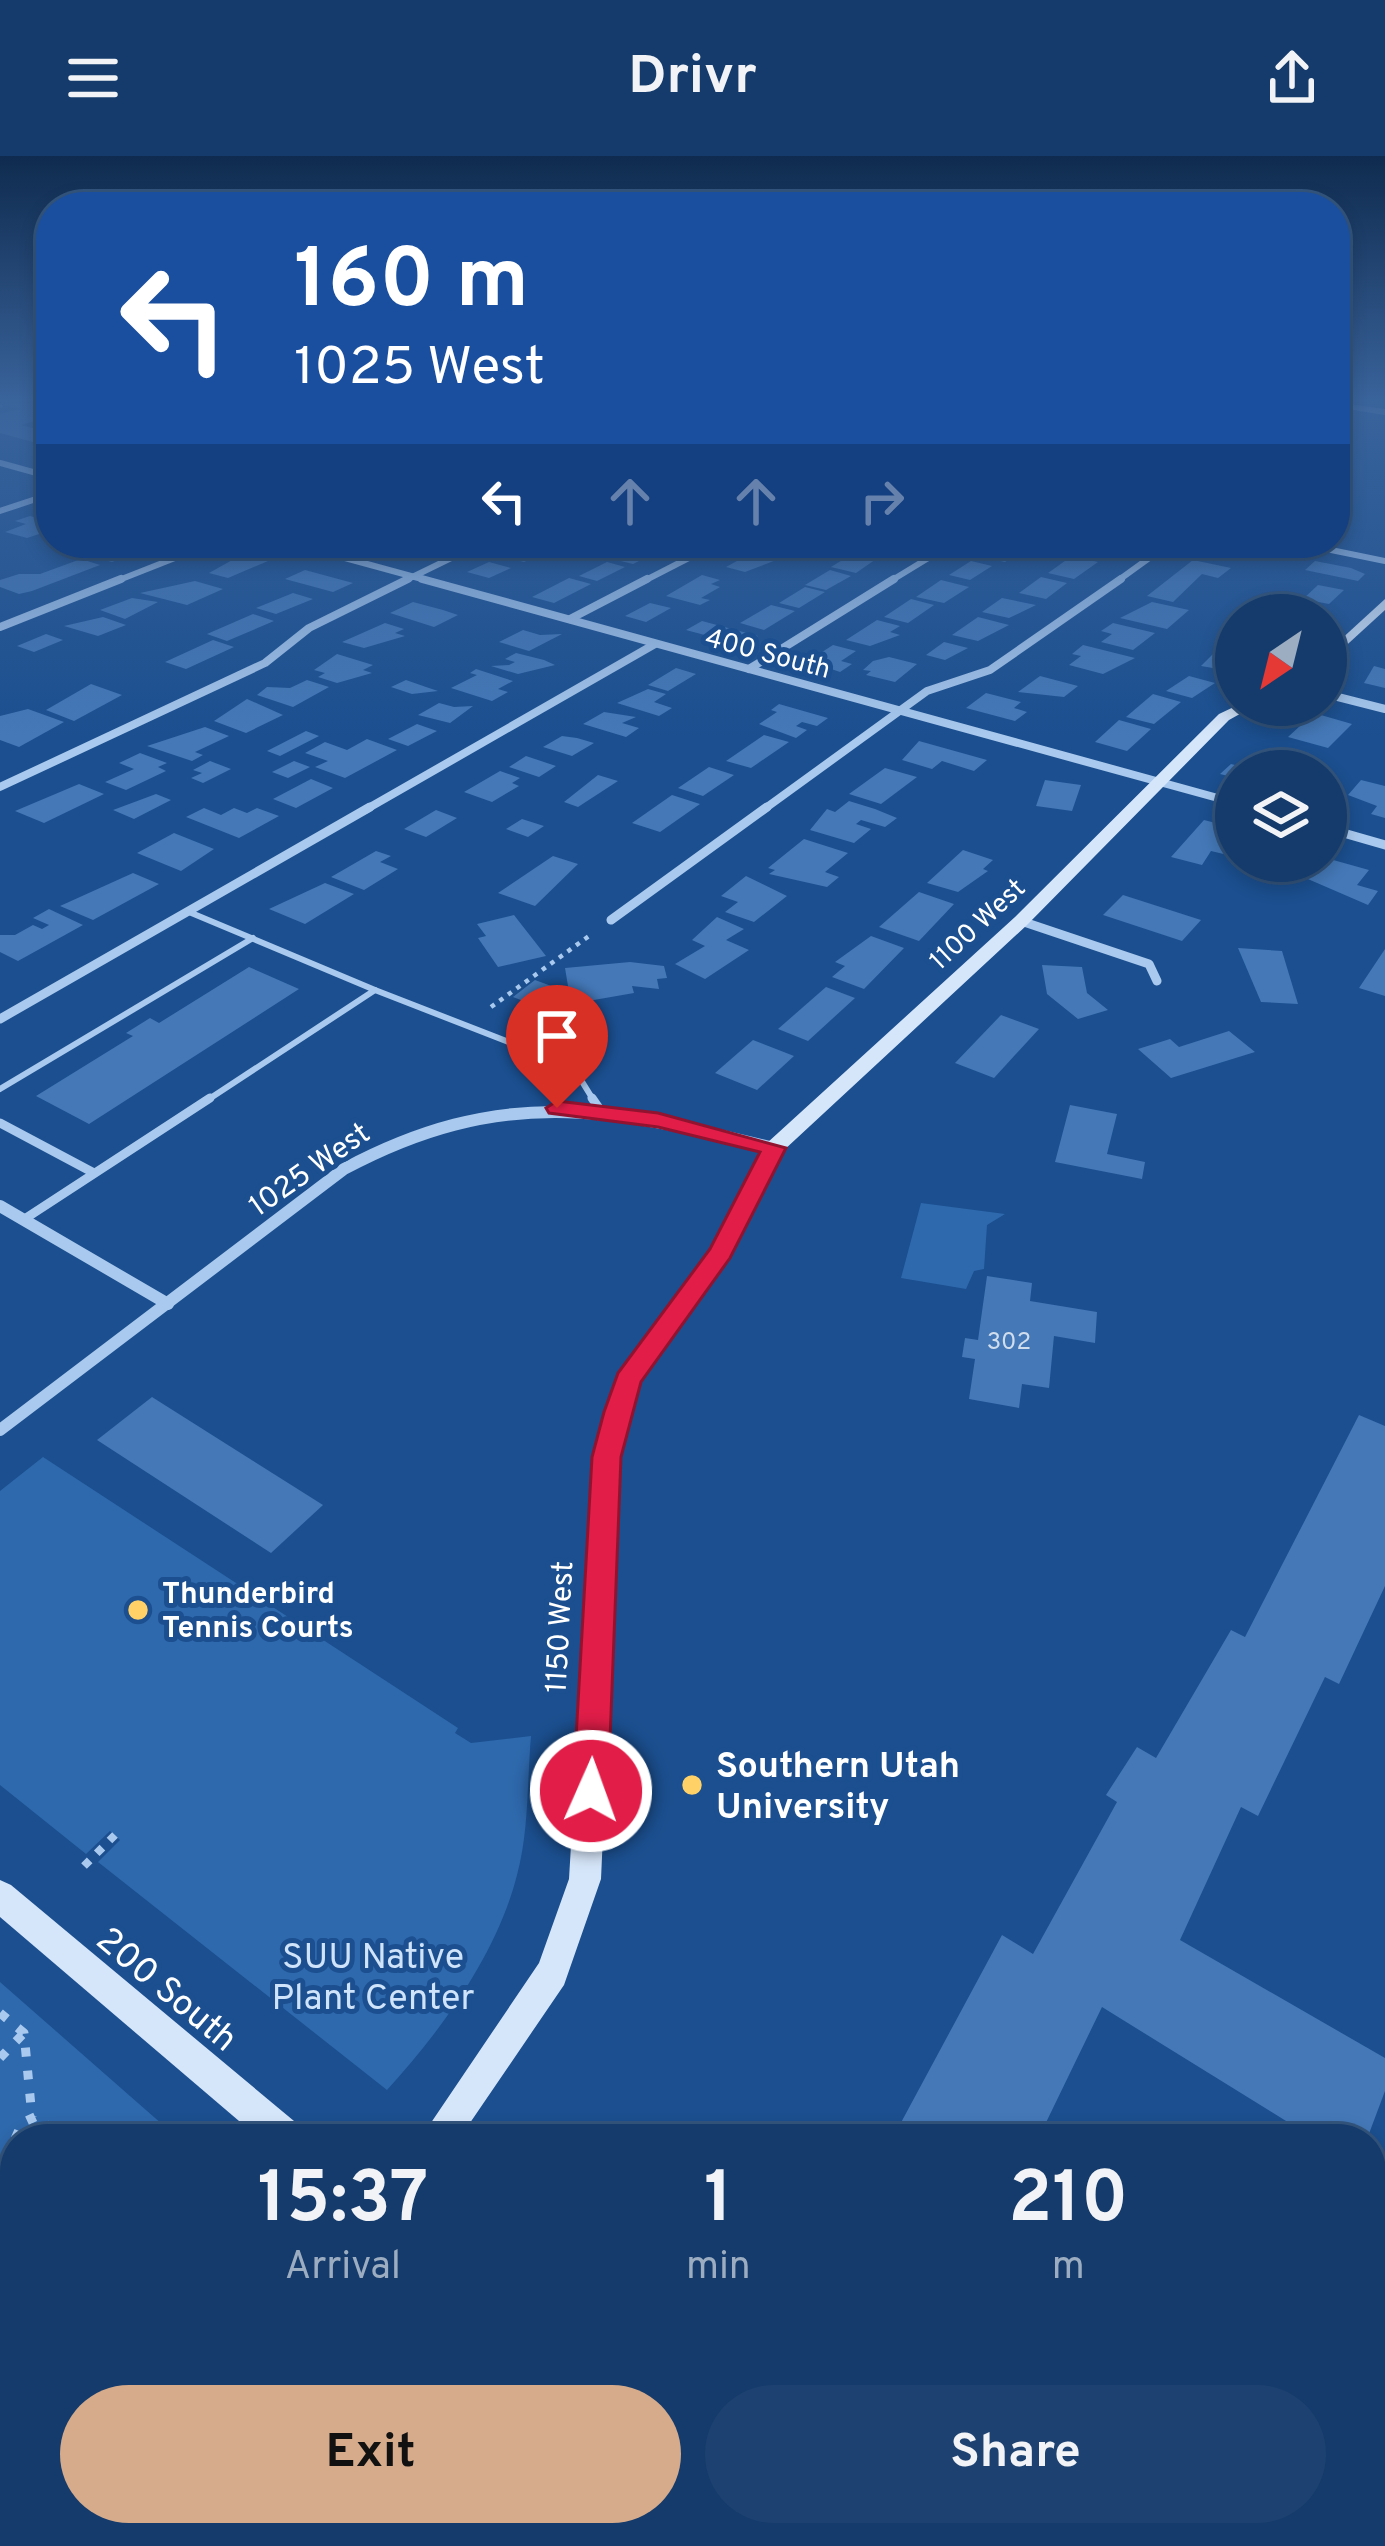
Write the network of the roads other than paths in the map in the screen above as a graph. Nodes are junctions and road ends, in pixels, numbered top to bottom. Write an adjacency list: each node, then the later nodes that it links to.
1 (1350, 554): 8 (street)
2 (175, 558): 12 (street)
3 (344, 558): 9 (street, 400 South)
4 (451, 558): 9 (street)
5 (689, 558): 11 (street)
6 (929, 558): 15 (street)
7 (1150, 558): 18 (street)
8 (1385, 561)
9 (412, 577): 11 (street, 400 South); 21 (street)
10 (1382, 609): 13 (street)
11 (569, 620): 14 (street, 400 South)
12 (0, 627)
13 (1347, 641)
14 (655, 644): 15 (street, 400 South); 25 (street)
15 (749, 669): 18 (street, 400 South)
16 (1347, 699): 17 (street)
17 (1385, 709)
18 (898, 711): 20 (street, 400 South); 26 (street)
19 (1216, 726): 20 (street, 1100 West)
20 (1162, 783): 22 (street, 400 South); 27 (street, 1100 West)
21 (0, 787)
22 (1215, 797)
23 (1347, 834): 24 (street)
24 (1385, 844)
25 (189, 911): 28 (lane); 31 (street)
26 (611, 920)
27 (1021, 921): 29 (street); 35 (street, 1100 West)
28 (253, 938): 30 (lane); 32 (lane)
29 (1156, 981)
30 (375, 990): 33 (lane); 36 (lane)
31 (0, 1019)
32 (0, 1089)
33 (601, 1111): 35 (street, 1025 West); 40 (street, 1025 West)
34 (0, 1123): 36 (lane)
35 (774, 1148): 37 (street, 1100 West)
36 (94, 1173): 39 (lane)
37 (749, 1189): 44 (street, 1150 West)
38 (0, 1206): 39 (street)
39 (23, 1220): 40 (street)
40 (168, 1304): 41 (street, 1025 West)
41 (0, 1430)
42 (0, 1895): 43 (street, 200 South)
43 (269, 2124)
44 (449, 2124)

